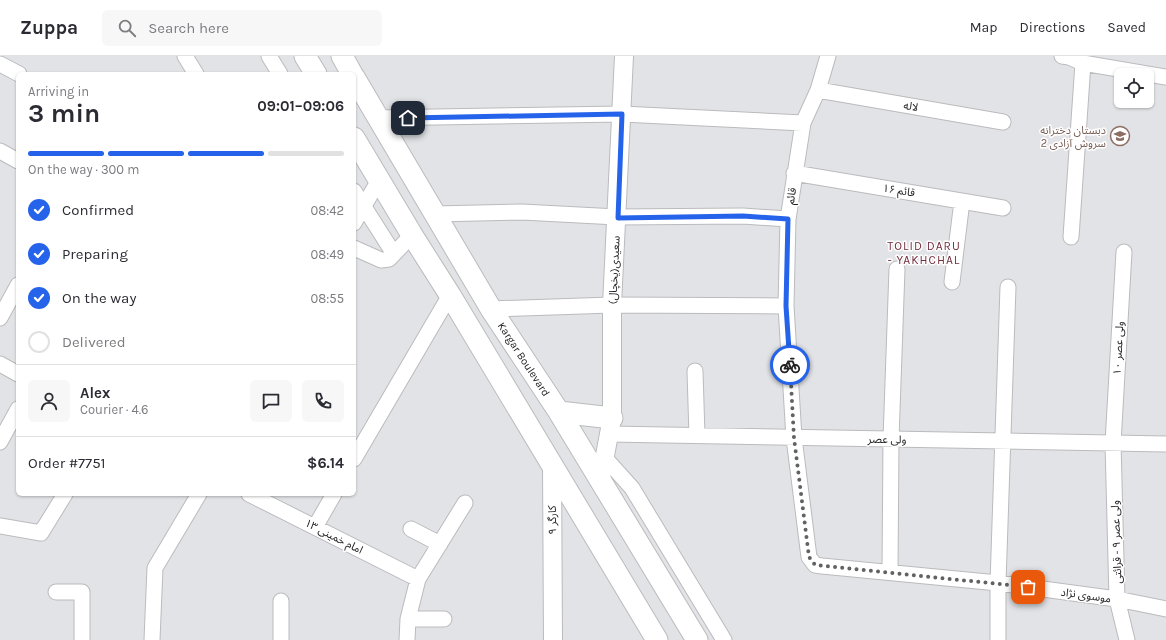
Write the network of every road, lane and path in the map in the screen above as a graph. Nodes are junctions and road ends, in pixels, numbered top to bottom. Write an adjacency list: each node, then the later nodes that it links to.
1 (185, 56): 10 (street)
2 (269, 56): 11 (street)
3 (342, 56): 12 (main road)
4 (624, 56): 16 (street, سعیدی(یخچال))
5 (828, 56): 15 (street, قائم)
6 (1062, 56): 7 (street)
7 (1083, 63): 13 (street); 34 (street)
8 (0, 64): 9 (street)
9 (16, 72)
10 (195, 72)
11 (279, 72)
12 (351, 72)
13 (1166, 77)
14 (356, 81): 17 (main road, Kargar Boulevard)
15 (818, 90): 18 (street, لاله); 19 (street, قائم)
16 (622, 114): 17 (street); 19 (street); 30 (street, سعیدی(یخچال))
17 (377, 118): 29 (main road, Kargar Boulevard)
18 (1003, 122)
19 (802, 123): 23 (street, قائم)
20 (356, 141): 24 (main road)
21 (0, 151): 22 (street)
22 (16, 160)
23 (794, 173): 26 (street, قائم ۱۶); 31 (street, قائم)
24 (379, 180): 27 (street); 33 (main road)
25 (356, 194): 27 (street)
26 (962, 201): 28 (street, قائم ۱۶); 39 (street)
27 (364, 206): 32 (street); 37 (street)
28 (1003, 208)
29 (435, 214): 30 (street); 45 (main road, Kargar Boulevard)
30 (618, 218): 31 (street); 43 (street, سعیدی(یخچال))
31 (788, 219): 44 (street, قائم)
32 (356, 220)
33 (412, 235): 37 (street); 42 (main road)
34 (1070, 237)
35 (356, 249): 37 (street)
36 (1124, 252): 58 (street, ولی عصر ۱۰)
37 (394, 254)
38 (897, 270): 55 (street)
39 (952, 282)
40 (1008, 287): 56 (street)
41 (16, 289): 46 (street)
42 (450, 295): 60 (street); 62 (main road)
43 (612, 305): 44 (street); 45 (street); 52 (street, سعیدی(یخچال))
44 (786, 306): 54 (street, قائم)
45 (491, 309): 50 (main road, Kargar Boulevard)
46 (0, 318)
47 (0, 364): 49 (street)
48 (695, 371): 53 (street)
49 (16, 373)
50 (559, 412): 52 (main road); 63 (main road, Kargar Boulevard)
51 (16, 413): 57 (street)
52 (610, 426): 53 (street, ولی عصر); 61 (street, سعیدی(یخچال))
53 (697, 436): 54 (street, ولی عصر)
54 (794, 438): 55 (street, ولی عصر); 73 (street, قائم)
55 (891, 439): 56 (street, ولی عصر); 74 (street)
56 (1003, 441): 58 (street, ولی عصر); 76 (street)
57 (0, 442)
58 (1113, 443): 59 (street, ولی عصر); 78 (street, ولی عصر ۹ - قرائتی)
59 (1166, 444)
60 (356, 456)
61 (605, 458): 63 (street, سعیدی(یخچال)); 90 (street)
62 (552, 463): 87 (street, کارگر ۹); 88 (main road)
63 (600, 482): 89 (main road, Kargar Boulevard)
64 (64, 496): 69 (street)
65 (198, 496): 84 (street)
66 (253, 496): 70 (street, امام خمینی ۱۳)
67 (333, 496): 70 (street)
68 (465, 503): 72 (street)
69 (0, 526)
70 (315, 527): 75 (street, امام خمینی ۱۳)
71 (411, 529): 72 (street)
72 (440, 544): 75 (street)
73 (815, 565): 74 (street, موسوی نژاد)
74 (890, 572): 76 (street, موسوی نژاد)
75 (418, 579): 81 (street)
76 (998, 583): 78 (street, موسوی نژاد); 91 (street)
77 (56, 592): 83 (street)
78 (1117, 599): 80 (street, موسوی نژاد); 92 (street, ولی عصر ۹ - قرائتی)
79 (281, 601): 85 (street)
80 (1166, 609)
81 (408, 619): 82 (street); 86 (street)
82 (444, 619)
83 (82, 640)
84 (152, 640)
85 (281, 640)
86 (407, 640)
87 (553, 640)
88 (657, 640)
89 (697, 640)
90 (724, 640)
91 (998, 640)
92 (1126, 640)

